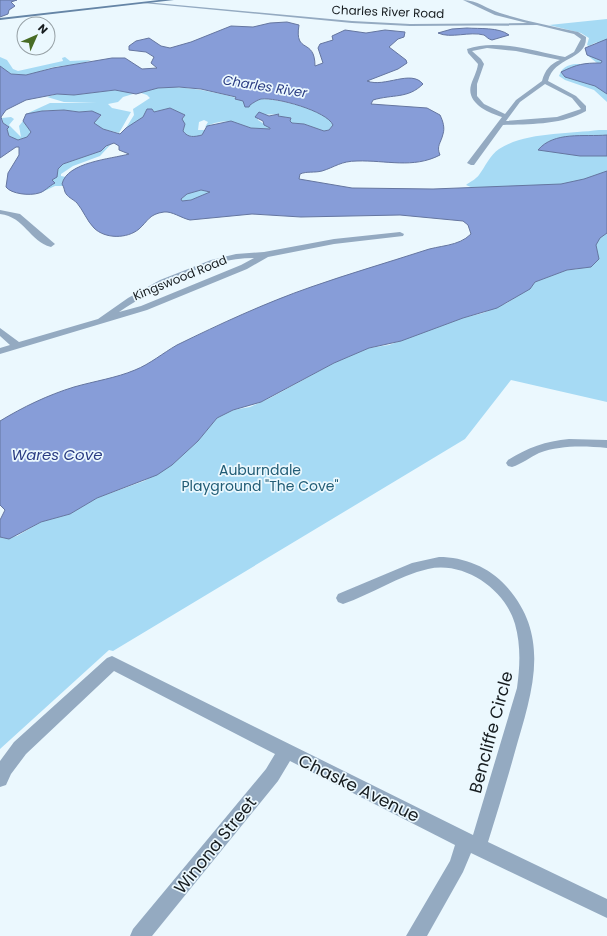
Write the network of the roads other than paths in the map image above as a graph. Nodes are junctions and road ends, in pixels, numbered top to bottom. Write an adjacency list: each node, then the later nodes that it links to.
1 (172, 0): 3 (main road)
2 (465, 0): 5 (street)
3 (145, 3): 4 (main road); 5 (street, Charles River Road)
4 (0, 19)
5 (536, 24): 6 (street)
6 (566, 59): 7 (street); 8 (street)
7 (545, 82): 8 (street); 9 (street)
8 (505, 116): 9 (street)
9 (501, 123): 10 (street)
10 (471, 163)
11 (0, 212): 13 (street)
12 (400, 234): 14 (street, Kingswood Road)
13 (52, 244)
14 (267, 255): 15 (street, Kingswood Road); 15 (street, Kingswood Road)
15 (102, 320): 17 (street, Kingswood Road)
16 (0, 331): 17 (street)
17 (17, 345): 18 (street, Kingswood Road)
18 (0, 351)
19 (607, 444): 20 (street)
20 (512, 463)
21 (343, 598): 24 (street, Bencliffe Circle)
22 (286, 752): 23 (street, Chaske Avenue); 24 (street, Chaske Avenue); 26 (street, Winona Street)
23 (0, 779)
24 (472, 844): 25 (street, Chaske Avenue); 27 (street, Bencliffe Circle)
25 (607, 909)
26 (140, 936)
27 (416, 936)

